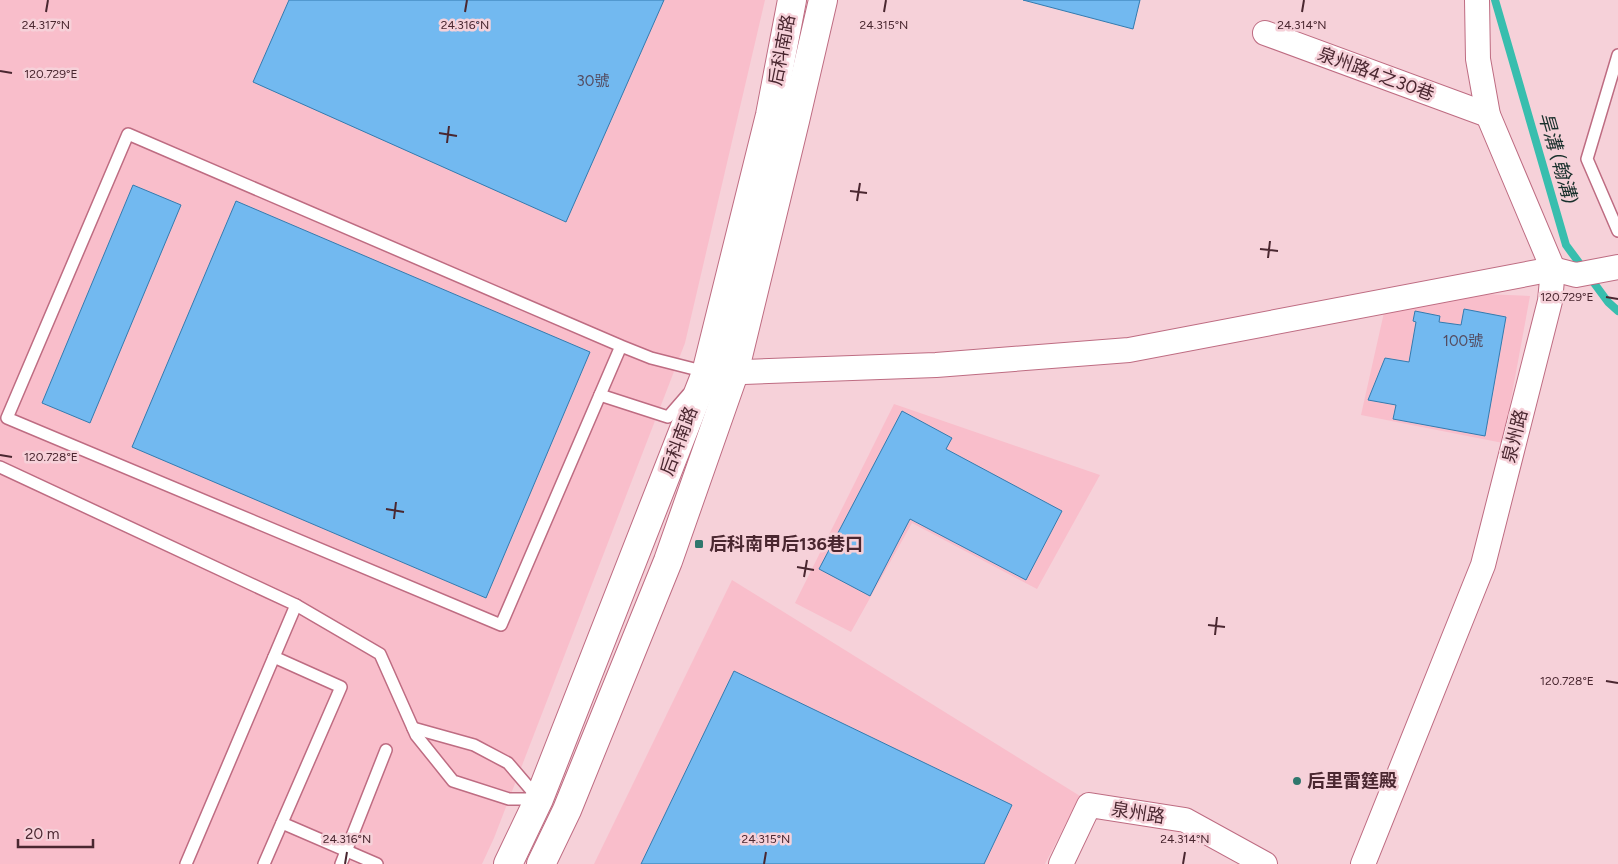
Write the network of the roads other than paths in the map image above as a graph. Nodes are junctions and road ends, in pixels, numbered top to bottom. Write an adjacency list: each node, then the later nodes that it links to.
1 (792, 0): 11 (street, 后科南路)
2 (822, 0): 12 (street, 后科南路)
3 (1478, 0): 6 (street, 泉州路)
4 (1265, 33): 6 (street, 泉州路4之30巷)
5 (1618, 55): 7 (lane)
6 (1488, 115): 8 (street, 泉州路)
7 (1618, 230)
8 (1553, 269): 9 (street); 12 (street); 31 (street, 泉州路)
9 (1610, 269)
10 (621, 346): 11 (lane); 13 (lane); 13 (lane)
11 (706, 372): 12 (street); 13 (lane); 19 (street, 后科南路)
12 (734, 373): 20 (street, 后科南路)
13 (600, 395)
14 (0, 467): 15 (lane)
15 (296, 605): 16 (lane); 17 (lane)
16 (274, 657): 21 (lane); 23 (lane)
17 (413, 728): 19 (lane); 19 (lane)
18 (386, 750): 22 (lane)
19 (539, 799): 20 (street); 27 (street, 后科南路)
20 (567, 810): 28 (street, 后科南路)
21 (282, 823): 22 (lane); 24 (lane)
22 (346, 850): 25 (lane); 26 (lane)
23 (186, 864)
24 (264, 864)
25 (341, 864)
26 (378, 864)
27 (508, 864)
28 (541, 864)
29 (1061, 864): 30 (street, 泉州路)
30 (1265, 864)
31 (1363, 864)

